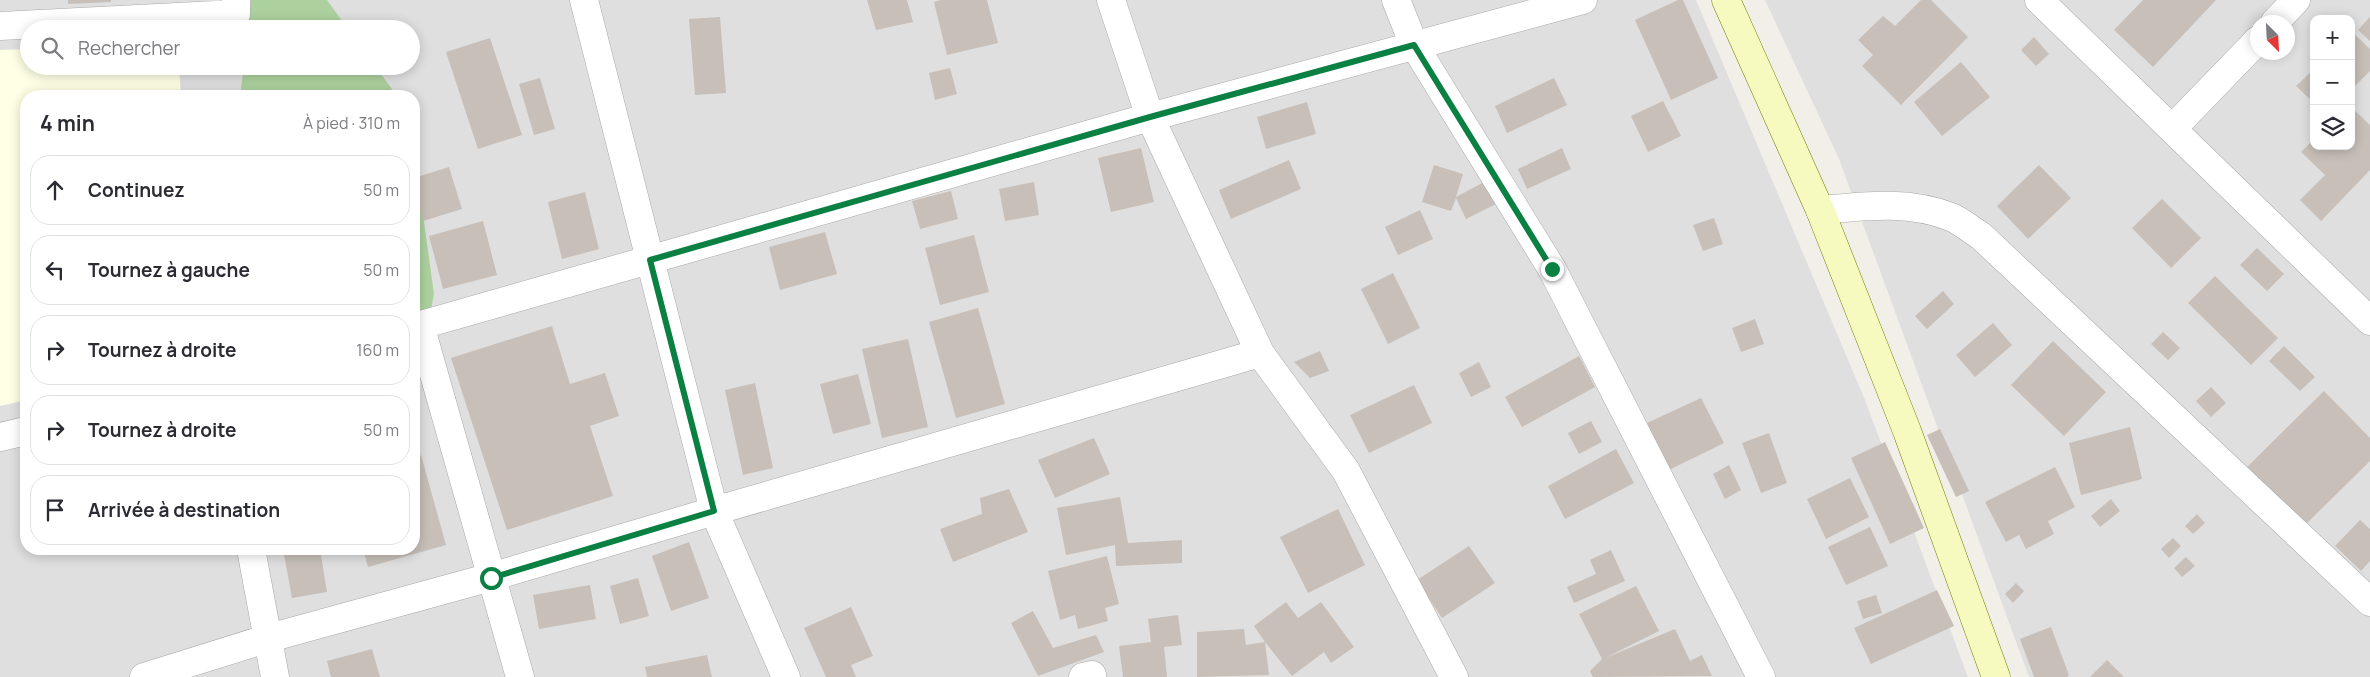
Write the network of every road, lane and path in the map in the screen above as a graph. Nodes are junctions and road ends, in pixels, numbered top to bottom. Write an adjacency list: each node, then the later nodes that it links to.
1 (236, 0): 10 (street)
2 (584, 0): 18 (street)
3 (1112, 0): 15 (street)
4 (1396, 0): 13 (street)
5 (1583, 0): 13 (street)
6 (1726, 0): 17 (street)
7 (2039, 0): 16 (street)
8 (2296, 0): 9 (street)
9 (2282, 15)
10 (118, 20)
11 (20, 25): 12 (street)
12 (0, 26)
13 (1414, 45): 15 (street); 35 (street)
14 (2250, 48): 16 (street)
15 (1150, 117): 18 (street); 22 (street)
16 (2173, 128): 19 (street)
17 (1820, 210): 28 (street); 36 (street)
18 (650, 260): 20 (street); 25 (street)
19 (2370, 321)
20 (420, 325)
21 (420, 336): 27 (street)
22 (1260, 353): 25 (street); 34 (street)
23 (20, 432): 24 (street)
24 (0, 437)
25 (714, 511): 27 (street); 30 (street)
26 (252, 555): 29 (street)
27 (491, 578): 29 (street); 33 (street)
28 (2370, 602)
29 (269, 638): 31 (street); 32 (street)
30 (790, 673)
31 (144, 677)
32 (275, 677)
33 (520, 677)
34 (1454, 677)
35 (1761, 677)
36 (1996, 677)

